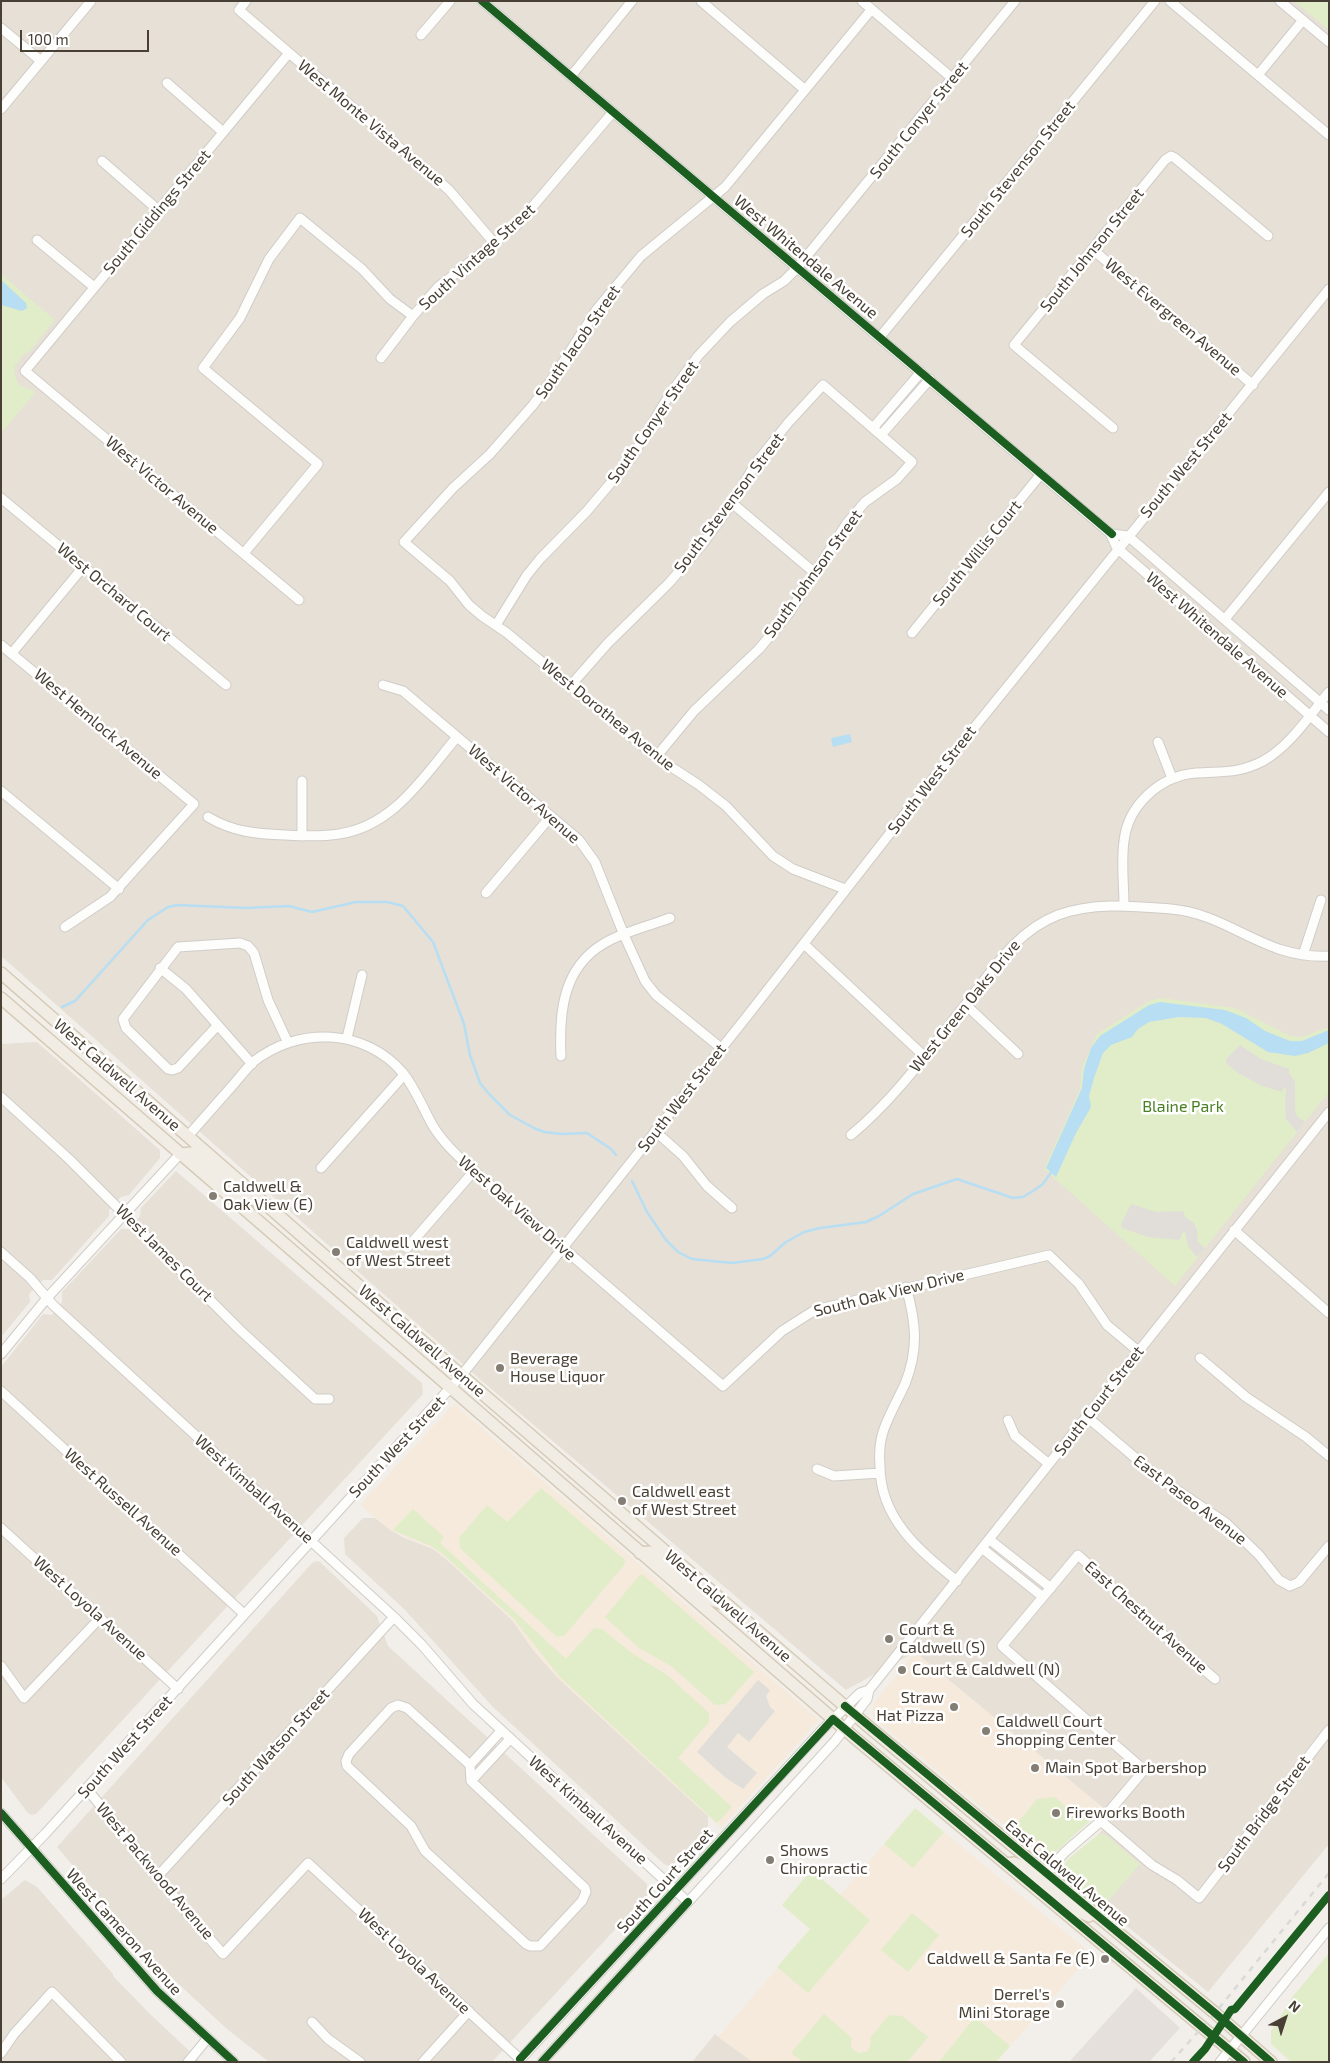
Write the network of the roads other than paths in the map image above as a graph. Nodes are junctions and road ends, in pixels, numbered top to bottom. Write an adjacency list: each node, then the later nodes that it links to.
1 (91, 1): 18 (street)
2 (246, 1): 17 (street, West Monte Vista Avenue)
3 (450, 1): 15 (street)
4 (482, 1): 20 (street, West Whitendale Avenue)
5 (632, 1): 20 (street)
6 (701, 1): 23 (street)
7 (862, 1): 12 (street)
8 (1015, 1): 21 (street, South Conyer Street)
9 (1155, 1): 39 (street, South Stevenson Street)
10 (1170, 1): 19 (street)
11 (1280, 1): 13 (street)
12 (872, 10): 21 (street); 23 (street, South Jacob Street)
13 (1302, 20): 16 (street); 19 (street)
14 (1, 28): 18 (street)
15 (421, 35)
16 (1329, 42)
17 (288, 53): 26 (street, South Giddings Street); 33 (street, West Monte Vista Avenue)
18 (41, 62): 24 (street)
19 (1258, 75): 27 (street)
20 (571, 76): 25 (street, West Whitendale Avenue)
21 (953, 79): 35 (street, South Conyer Street)
22 (167, 83): 26 (street)
23 (804, 89): 29 (street, South Jacob Street)
24 (1, 109)
25 (613, 112): 29 (street, West Whitendale Avenue); 33 (street, South Vintage Street)
26 (223, 132): 30 (street, South Giddings Street)
27 (1329, 135)
28 (102, 161): 30 (street)
29 (715, 197): 35 (street, West Whitendale Avenue); 54 (street, South Jacob Street)
30 (158, 209): 36 (street, South Giddings Street)
31 (1268, 236): 34 (street, South Johnson Street)
32 (37, 240): 36 (street)
33 (495, 244): 38 (street, South Vintage Street)
34 (1092, 249): 44 (street, West Evergreen Avenue); 46 (street, South Johnson Street)
35 (797, 268): 39 (street, West Whitendale Avenue); 61 (street, South Conyer Street)
36 (94, 287): 41 (street, South Giddings Street)
37 (1329, 289): 44 (street, South West Street)
38 (413, 316): 40 (street, South Vintage Street); 56 (street)
39 (880, 337): 42 (street, West Whitendale Avenue)
40 (381, 358)
41 (25, 371): 56 (street, West Victor Avenue)
42 (921, 372): 43 (street, West Whitendale Avenue); 45 (street)
43 (930, 379): 47 (street); 48 (street, West Whitendale Avenue)
44 (1253, 384): 53 (street, South West Street)
45 (873, 428): 47 (street); 51 (street, South Stevenson Street)
46 (1113, 428)
47 (881, 435): 58 (street, South Johnson Street)
48 (1041, 474): 52 (street, West Whitendale Avenue); 62 (street, South Willis Court)
49 (1329, 492): 60 (street)
50 (1, 498): 57 (street, West Orchard Court)
51 (732, 503): 58 (street); 67 (street, South Stevenson Street)
52 (1112, 534): 53 (street); 55 (street, West Whitendale Avenue)
53 (1128, 536): 55 (street, South West Street); 60 (street, West Whitendale Avenue)
54 (404, 542): 61 (street, West Dorothea Avenue)
55 (1117, 548): 71 (street, West Whitendale Avenue); 83 (street, South West Street)
56 (244, 553): 59 (street, West Victor Avenue)
57 (84, 566): 64 (street); 65 (street, West Orchard Court)
58 (816, 574): 75 (street, South Johnson Street)
59 (299, 600)
60 (1225, 619): 69 (street, West Whitendale Avenue)
61 (496, 625): 67 (street, West Dorothea Avenue)
62 (912, 633)
63 (1, 644): 64 (street, West Hemlock Avenue)
64 (12, 653): 82 (street, West Hemlock Avenue)
65 (226, 685)
66 (383, 685): 73 (street, West Victor Avenue)
67 (571, 685): 75 (street, West Dorothea Avenue)
68 (1329, 692): 69 (street)
69 (1320, 702): 70 (street, West Whitendale Avenue); 71 (street)
70 (1329, 710)
71 (1310, 715): 72 (street, West Whitendale Avenue); 76 (street)
72 (1329, 732)
73 (457, 737): 79 (street, West Victor Avenue); 81 (street)
74 (1158, 742): 76 (street)
75 (656, 758): 83 (street, West Dorothea Avenue)
76 (1172, 778): 86 (street)
77 (302, 782): 81 (street)
78 (3, 795): 82 (street)
79 (551, 816): 84 (street); 89 (street, West Victor Avenue)
80 (208, 817): 81 (street)
81 (302, 836)
82 (119, 889): 88 (street)
83 (845, 889): 90 (street, South West Street)
84 (486, 892)
85 (1321, 900): 91 (street)
86 (1124, 906): 91 (street, West Green Oaks Drive); 97 (street, West Green Oaks Drive)
87 (670, 918): 89 (street)
88 (65, 927)
89 (624, 935): 101 (street, West Victor Avenue); 103 (street)
90 (804, 944): 101 (street, South West Street); 104 (street)
91 (1303, 955): 92 (street, West Green Oaks Drive)
92 (1329, 956)
93 (160, 968): 98 (street); 98 (street); 100 (street)
94 (1, 973): 111 (main road, West Caldwell Avenue)
95 (362, 975): 99 (street)
96 (1, 998): 112 (main road, West Caldwell Avenue)
97 (966, 1005): 102 (street); 104 (street, West Green Oaks Drive)
98 (217, 1026): 105 (street)
99 (347, 1038): 100 (street, West Oak View Drive); 106 (street, West Oak View Drive)
100 (288, 1043): 105 (street)
101 (722, 1048): 109 (street, South West Street)
102 (1018, 1054)
103 (561, 1056)
104 (924, 1056): 110 (street, West Green Oaks Drive)
105 (252, 1064): 111 (street)
106 (404, 1075): 113 (street); 114 (street, West Oak View Drive)
107 (1, 1097): 117 (street, West James Court)
108 (1329, 1112): 118 (street, South Court Street)
109 (655, 1131): 116 (street); 119 (street, South West Street)
110 (851, 1135)
111 (188, 1136): 115 (main road, West Caldwell Avenue)
112 (180, 1154): 115 (main road); 117 (street); 130 (main road, West Caldwell Avenue)
113 (321, 1168)
114 (474, 1171): 119 (street, West Oak View Drive); 120 (street)
115 (267, 1205): 128 (main road, West Caldwell Avenue)
116 (732, 1208)
117 (125, 1213): 123 (street); 132 (street, West James Court)
118 (1234, 1230): 124 (street); 125 (street, South Court Street)
119 (562, 1247): 128 (street, South West Street); 129 (street, West Oak View Drive)
120 (406, 1248)
121 (1, 1252): 123 (street, West Kimball Avenue)
122 (906, 1287): 125 (street, South Oak View Drive); 129 (street, South Oak View Drive); 138 (street)
123 (47, 1298): 126 (street); 141 (street, West Kimball Avenue)
124 (1329, 1313)
125 (1138, 1351): 133 (street, South Court Street)
126 (1, 1354)
127 (1200, 1358): 135 (street)
128 (461, 1376): 130 (street, South West Street); 148 (main road, West Caldwell Avenue)
129 (723, 1386)
130 (450, 1389): 141 (street, South West Street); 144 (main road, West Caldwell Avenue)
131 (1, 1391): 149 (street, West Russell Avenue)
132 (330, 1399)
133 (1086, 1416): 136 (street, South Court Street); 142 (street, East Paseo Avenue)
134 (1008, 1420): 136 (street)
135 (1329, 1456)
136 (1049, 1464): 140 (street, South Court Street)
137 (817, 1469): 138 (street)
138 (880, 1473): 145 (street)
139 (1, 1528): 151 (street, West Loyola Avenue)
140 (990, 1540): 143 (street, South Court Street); 146 (street)
141 (312, 1541): 149 (street, South West Street); 150 (street, West Kimball Avenue)
142 (1329, 1546)
143 (983, 1549): 145 (street, South Court Street); 147 (street)
144 (640, 1553): 148 (main road); 158 (main road, West Caldwell Avenue)
145 (957, 1582): 155 (street, South Court Street)
146 (1051, 1588): 147 (street); 153 (street, East Chestnut Avenue)
147 (1044, 1597): 167 (street)
148 (727, 1605): 156 (main road, West Caldwell Avenue)
149 (244, 1614): 154 (street, South West Street)
150 (394, 1617): 161 (street, West Kimball Avenue); 172 (street, South Watson Street)
151 (100, 1618): 152 (street); 154 (street, West Loyola Avenue)
152 (1, 1666)
153 (1215, 1679)
154 (178, 1688): 165 (street, South West Street)
155 (869, 1690): 156 (street, South Court Street); 157 (street, South Court Street)
156 (845, 1706): 157 (main road, East Caldwell Avenue); 158 (street, South Court Street)
157 (855, 1715): 159 (street, South Court Street); 171 (main road, East Caldwell Avenue)
158 (833, 1719): 159 (main road, East Caldwell Avenue); 174 (street, South Court Street)
159 (844, 1728): 170 (main road, East Caldwell Avenue); 175 (street, South Court Street)
160 (1329, 1730): 167 (street, South Bridge Street)
161 (501, 1731): 162 (street, West Kimball Avenue); 163 (street)
162 (510, 1739): 164 (street); 174 (street, West Kimball Avenue)
163 (470, 1765): 164 (street); 164 (street)
164 (471, 1781)
165 (87, 1789): 168 (street, South West Street); 172 (street, West Packwood Avenue)
166 (1, 1813): 168 (street, West Cameron Avenue)
167 (1101, 1821): 171 (street)
168 (32, 1849): 173 (street, South West Street); 181 (street, West Cameron Avenue)
169 (308, 1863): 172 (street, West Packwood Avenue); 178 (street, West Loyola Avenue)
170 (1006, 1864): 176 (main road); 182 (main road, East Caldwell Avenue)
171 (1046, 1873): 176 (main road, East Caldwell Avenue)
172 (158, 1876)
173 (1, 1879)
174 (675, 1890): 175 (street, West Kimball Avenue); 184 (street, South Court Street)
175 (688, 1902): 190 (street, South Court Street)
176 (1105, 1924): 180 (main road, East Caldwell Avenue)
177 (1329, 1928): 180 (street)
178 (469, 2011): 184 (street, West Loyola Avenue); 189 (street)
179 (312, 2022): 188 (street)
180 (1242, 2036): 182 (street); 193 (main road, East Caldwell Avenue)
181 (207, 2039): 186 (street); 187 (street, West Cameron Avenue)
182 (1230, 2050): 191 (street); 192 (main road, East Caldwell Avenue)
183 (1, 2053): 185 (street)
184 (519, 2060)
185 (121, 2062)
186 (188, 2062)
187 (234, 2062)
188 (360, 2062)
189 (423, 2062)
190 (542, 2062)
191 (1220, 2062)
192 (1244, 2062)
193 (1271, 2062)

